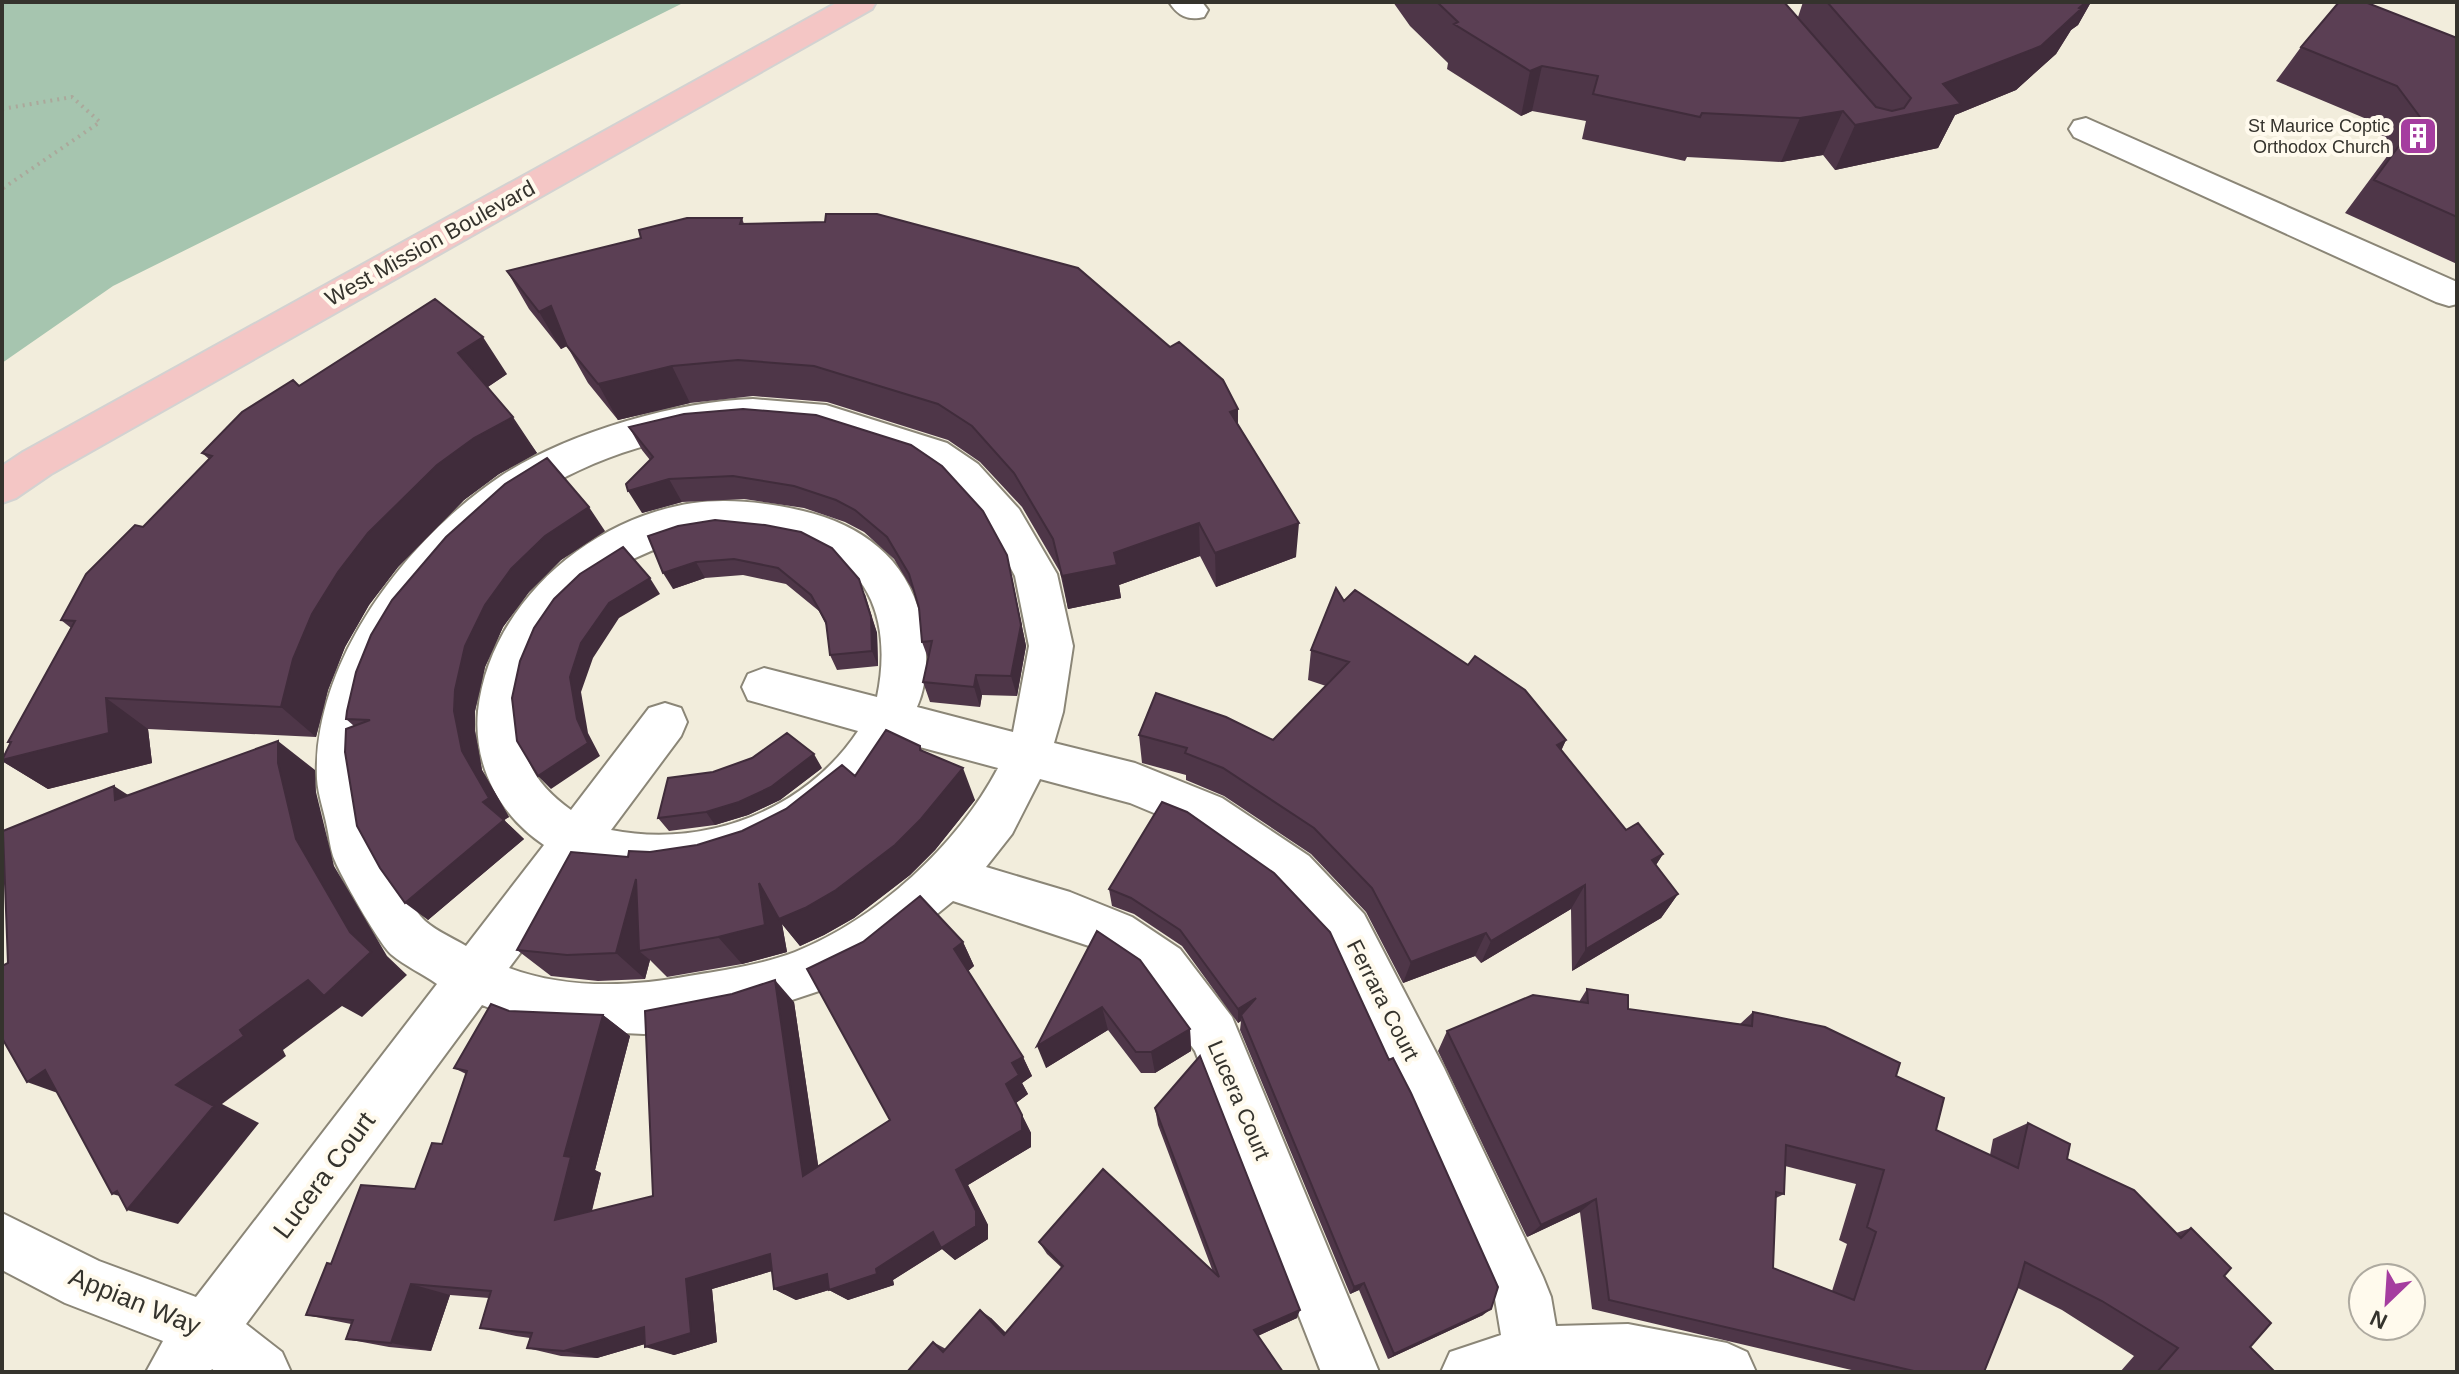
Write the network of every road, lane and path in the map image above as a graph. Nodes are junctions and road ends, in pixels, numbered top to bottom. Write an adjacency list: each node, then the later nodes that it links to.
1 (861, 2): 6 (main road, West Mission Boulevard)
2 (2, 109): 4 (path)
3 (2086, 129): 5 (street)
4 (2, 189)
5 (2449, 293)
6 (2, 487)
7 (764, 687): 8 (street, Ferrara Court)
8 (892, 721): 10 (street, Ferrara Court); 11 (street); 11 (street)
9 (665, 722): 11 (street, Lucera Court)
10 (1028, 756): 12 (street); 13 (street); 16 (street, Ferrara Court)
11 (580, 839): 13 (street, Lucera Court)
12 (947, 877): 13 (street); 18 (street, Lucera Court)
13 (471, 977): 15 (street, Lucera Court)
14 (2, 1240): 15 (street, Appian Way)
15 (192, 1351): 17 (street, Appian Way)
16 (1534, 1363): 19 (street); 20 (street)
17 (262, 1372)
18 (1350, 1372)
19 (1470, 1372)
20 (1727, 1372)

